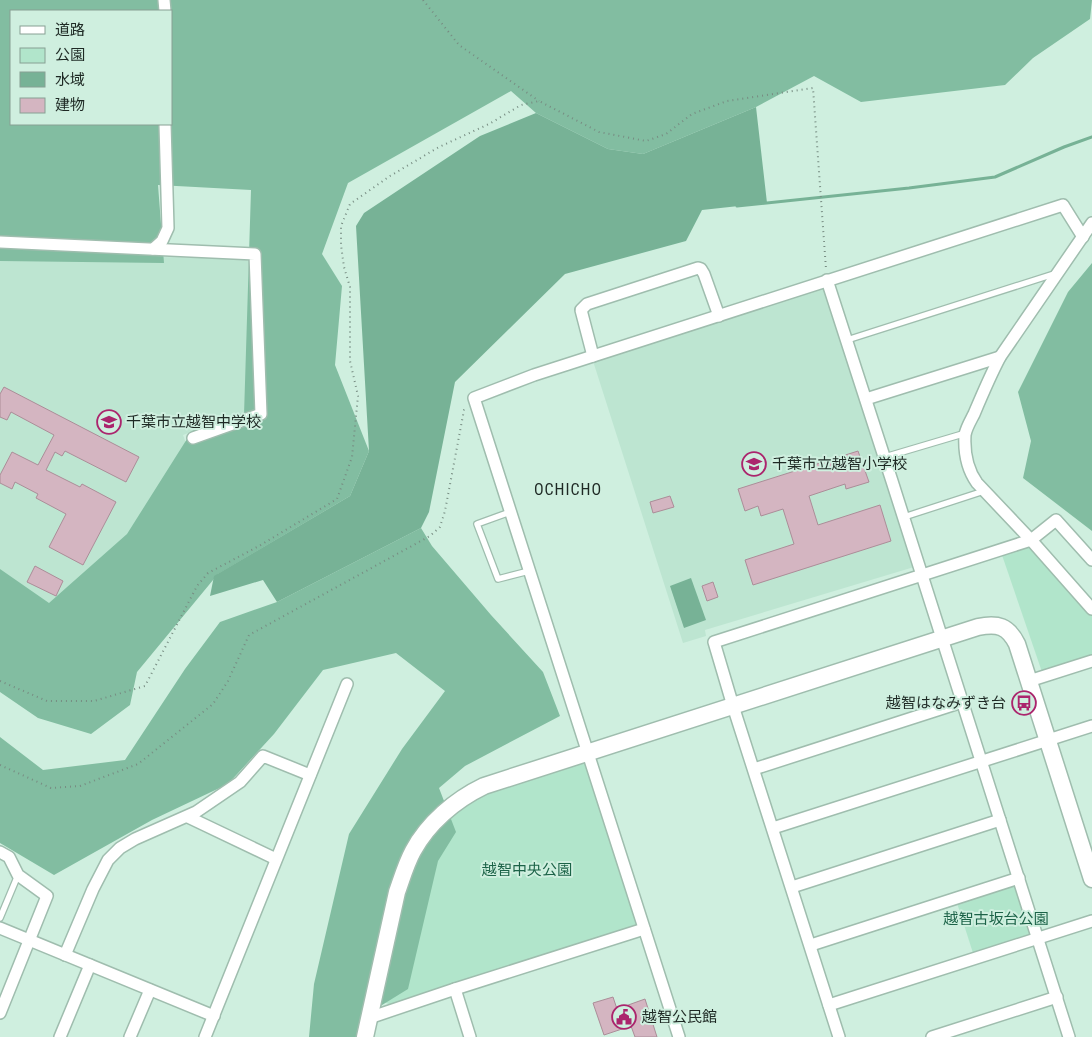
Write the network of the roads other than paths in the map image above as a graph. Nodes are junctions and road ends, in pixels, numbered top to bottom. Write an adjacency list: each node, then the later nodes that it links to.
1 (165, 125): 5 (street)
2 (1092, 223): 3 (street)
3 (1083, 237): 6 (street); 7 (street)
4 (0, 242): 5 (street)
5 (153, 249): 14 (street)
6 (1058, 272): 9 (lane); 11 (street)
7 (827, 280): 8 (street); 9 (street)
8 (719, 316): 10 (street); 10 (street)
9 (847, 340): 12 (street)
10 (593, 356): 17 (street)
11 (1000, 357): 12 (street); 13 (street)
12 (866, 399): 15 (street)
13 (966, 433): 15 (lane); 16 (street)
14 (193, 438)
15 (885, 457): 18 (street)
16 (984, 491): 18 (lane); 19 (street)
17 (510, 512): 21 (street); 21 (lane)
18 (904, 517): 22 (street)
19 (1031, 540): 20 (street); 22 (street); 23 (street)
20 (1092, 560)
21 (529, 571): 32 (street)
22 (922, 576): 24 (street); 29 (street)
23 (1092, 609)
24 (942, 639): 26 (street); 28 (street); 29 (street)
25 (1092, 661): 26 (street)
26 (1029, 681): 31 (street)
27 (347, 684): 35 (street)
28 (962, 702): 33 (street); 34 (street)
29 (733, 706): 32 (street); 34 (street)
30 (1092, 726): 31 (street)
31 (1048, 741): 33 (street); 43 (street)
32 (588, 753): 48 (street); 60 (street)
33 (981, 761): 37 (street); 38 (street)
34 (754, 769): 38 (street)
35 (310, 776): 36 (street); 40 (street)
36 (188, 816): 40 (street); 52 (street)
37 (1000, 820): 42 (street); 44 (street)
38 (773, 828): 44 (street)
39 (0, 852): 41 (street)
40 (276, 859): 59 (street)
41 (18, 875): 45 (lane); 50 (street)
42 (1019, 878): 49 (street); 51 (street)
43 (1092, 878)
44 (792, 887): 51 (street)
45 (0, 918)
46 (1092, 921): 49 (street)
47 (0, 928): 50 (street)
48 (644, 929): 54 (street); 66 (street)
49 (1038, 938): 56 (street); 57 (street)
50 (30, 940): 52 (street); 58 (street)
51 (811, 945): 57 (street)
52 (66, 955): 53 (street)
53 (90, 965): 55 (street); 62 (street)
54 (455, 989): 60 (street); 65 (street)
55 (150, 990): 59 (street); 63 (street)
56 (1057, 997): 68 (street); 69 (street)
57 (829, 1005): 67 (street)
58 (0, 1013)
59 (214, 1016): 61 (street)
60 (369, 1018): 64 (street)
61 (207, 1036)
62 (60, 1037)
63 (130, 1037)
64 (364, 1037)
65 (470, 1037)
66 (679, 1037)
67 (839, 1037)
68 (932, 1037)
69 (1070, 1037)

